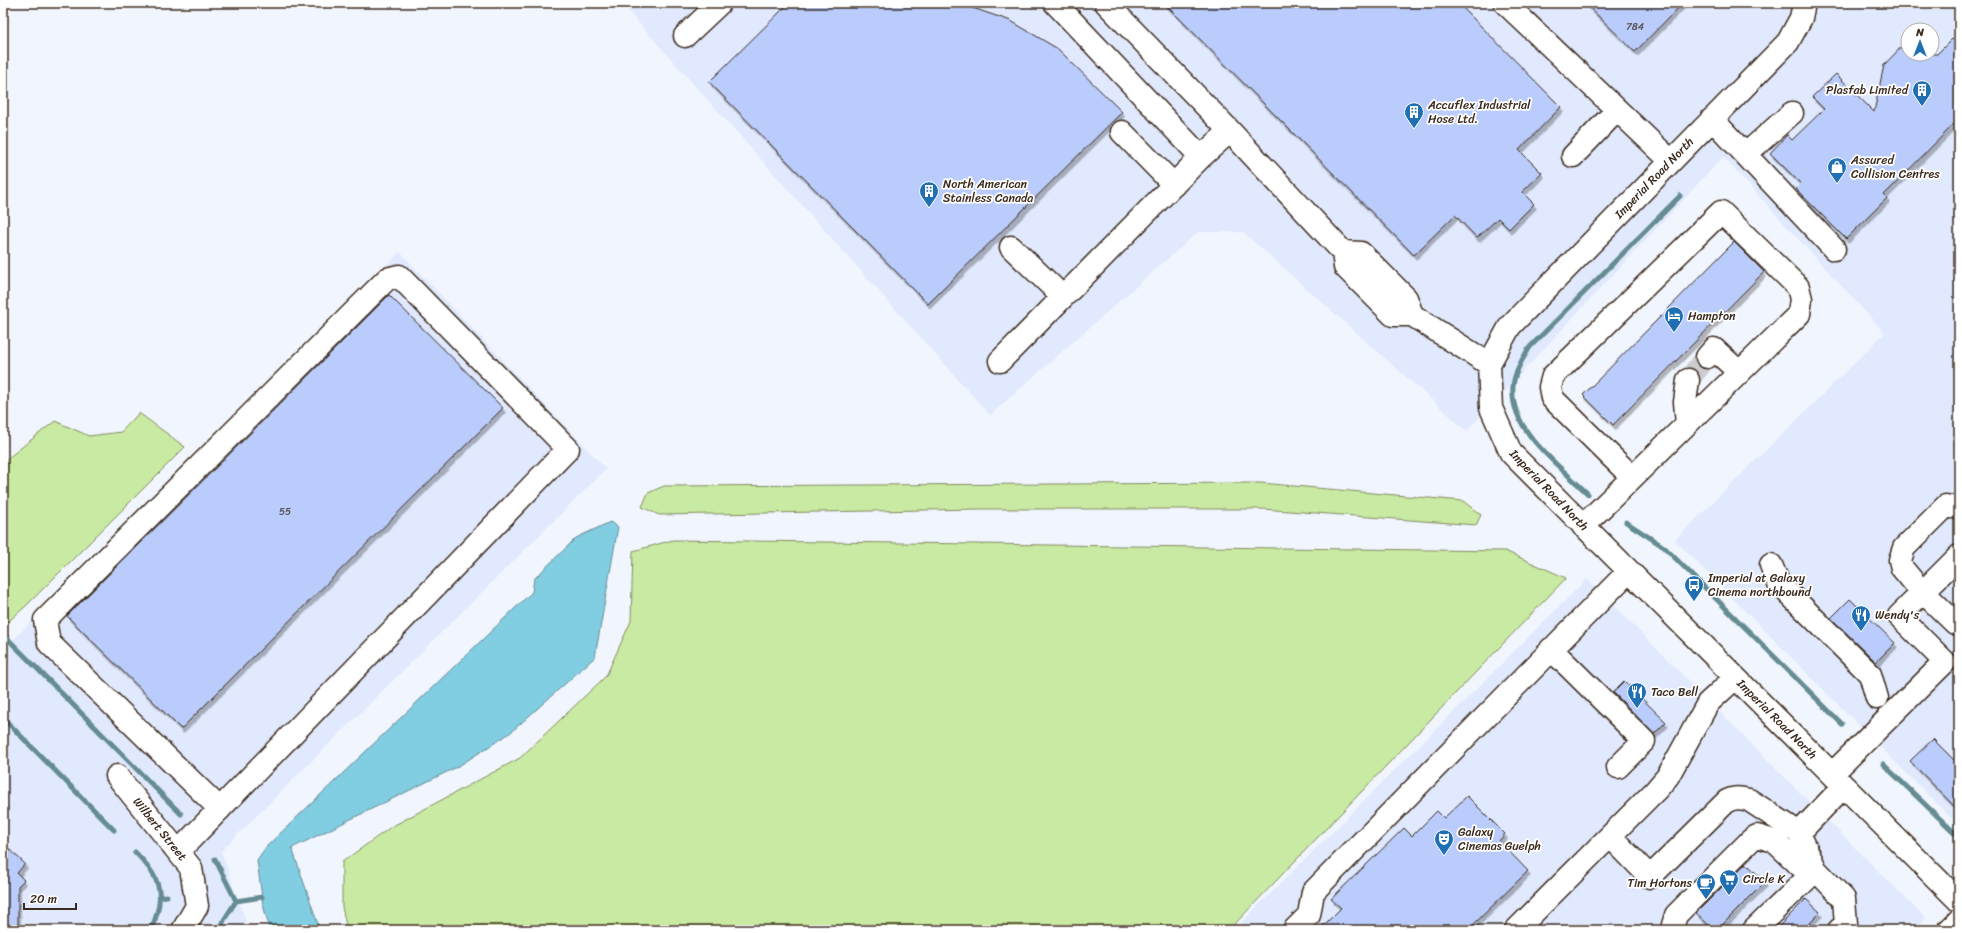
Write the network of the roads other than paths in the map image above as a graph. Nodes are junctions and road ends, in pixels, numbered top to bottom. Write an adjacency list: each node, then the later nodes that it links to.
1 (720, 3): 6 (street)
2 (1055, 3): 14 (street)
3 (1106, 3): 10 (street)
4 (1505, 3): 7 (street)
5 (1804, 3): 9 (street, Imperial Road North)
6 (685, 36)
7 (1617, 110): 13 (street); 15 (street)
8 (1792, 113): 12 (street)
9 (1712, 119): 12 (street); 15 (street, Imperial Road North)
10 (1230, 131): 14 (street); 22 (street)
11 (1122, 132): 16 (street)
12 (1746, 154): 18 (street)
13 (1573, 156)
14 (1201, 157): 16 (street)
15 (1671, 161): 22 (street, Imperial Road North)
16 (1174, 185): 19 (street)
17 (1011, 247): 19 (street)
18 (1834, 249)
19 (1063, 297): 21 (street)
20 (1706, 358): 23 (street)
21 (1000, 361)
22 (1489, 364): 28 (street, Imperial Road North)
23 (1739, 372): 25 (street); 26 (street)
24 (1688, 380): 25 (street)
25 (1687, 424): 26 (street)
26 (1632, 477): 28 (street)
27 (1959, 508): 32 (street)
28 (1583, 526): 31 (street, Imperial Road North)
29 (1959, 556): 32 (street)
30 (1771, 565): 36 (street)
31 (1628, 572): 34 (street); 35 (street, Imperial Road North)
32 (1924, 591): 33 (street); 39 (street)
33 (1959, 624)
34 (1551, 649): 37 (street); 48 (street)
35 (1735, 678): 39 (street, Imperial Road North); 42 (street)
36 (1877, 698)
37 (1618, 767)
38 (117, 776): 43 (street, Wilbert Street)
39 (1838, 780): 41 (street); 45 (street, Imperial Road North)
40 (220, 809): 40 (street); 43 (street)
41 (1799, 833): 42 (street); 44 (street)
42 (1610, 836): 49 (street)
43 (178, 852): 47 (street, Wilbert Street)
44 (1813, 872): 50 (street); 51 (street); 52 (street)
45 (1959, 901)
46 (1959, 920): 53 (street)
47 (183, 930)
48 (1294, 930)
49 (1516, 930)
50 (1675, 930)
51 (1754, 930)
52 (1839, 930)
53 (1949, 930)

